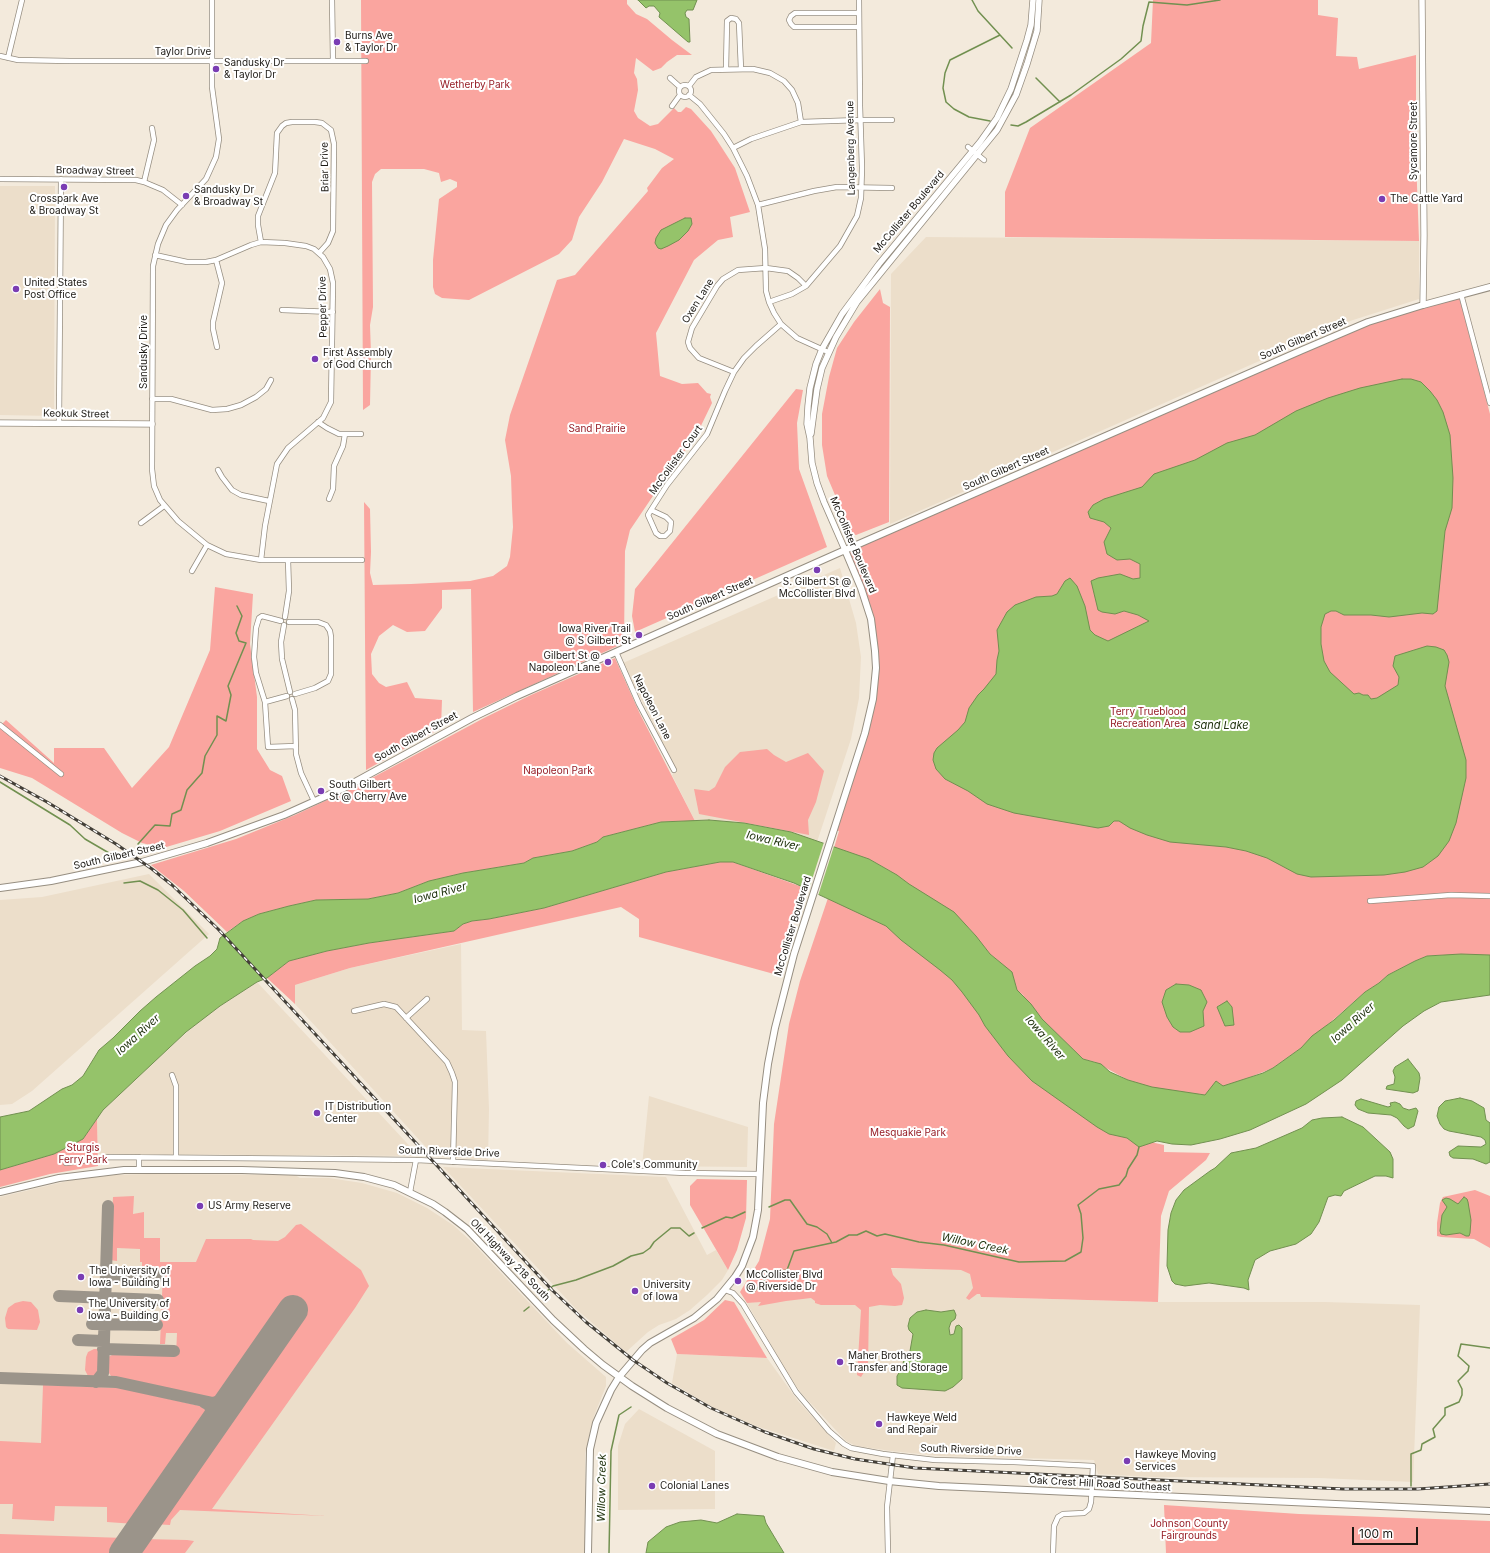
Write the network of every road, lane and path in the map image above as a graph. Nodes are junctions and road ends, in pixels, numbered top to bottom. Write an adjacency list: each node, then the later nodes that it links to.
1 (22, 0): 11 (street)
2 (212, 0): 12 (street, Sandusky Drive)
3 (332, 0): 13 (street)
4 (859, 0): 8 (street, Langenberg Avenue)
5 (1033, 0): 29 (street, McCollister Boulevard)
6 (1039, 0): 29 (street, McCollister Boulevard)
7 (1422, 0): 47 (street, Sycamore Street)
8 (859, 14): 9 (street, Langenberg Avenue); 9 (street)
9 (859, 27): 23 (street, Langenberg Avenue)
10 (0, 56): 11 (street, Taylor Drive)
11 (8, 58): 12 (street, Taylor Drive)
12 (212, 61): 13 (street, Taylor Drive); 36 (street, Sandusky Drive)
13 (332, 61): 14 (street, Taylor Drive)
14 (366, 62)
15 (726, 69): 16 (street); 16 (street); 18 (street)
16 (741, 69): 25 (street)
17 (670, 78): 19 (street)
18 (689, 86): 19 (street); 21 (street)
19 (680, 87): 20 (street)
20 (680, 95): 21 (street); 22 (street)
21 (690, 95): 28 (street)
22 (672, 106)
23 (860, 120): 24 (street); 25 (street); 34 (street, Langenberg Avenue)
24 (892, 120)
25 (801, 122): 28 (street)
26 (152, 128): 33 (street)
27 (968, 147): 29 (street)
28 (733, 148): 37 (street)
29 (975, 153): 30 (street); 52 (street, McCollister Boulevard); 53 (street, McCollister Boulevard)
30 (984, 160)
31 (0, 179): 32 (street, Broadway Street)
32 (61, 179): 33 (street, Broadway Street); 60 (street)
33 (144, 182): 36 (street, Broadway Street)
34 (862, 187): 35 (street); 37 (street); 43 (street, Langenberg Avenue)
35 (892, 188)
36 (182, 205): 40 (street, Sandusky Drive)
37 (758, 205): 42 (street)
38 (261, 242): 39 (street); 39 (street, Briar Drive); 41 (street)
39 (319, 253): 49 (street, Pepper Drive)
40 (155, 255): 41 (street); 56 (street, Sandusky Drive)
41 (216, 260): 51 (street)
42 (766, 268): 43 (street, Oxen Lane); 46 (street); 54 (street, Oxen Lane)
43 (806, 286): 46 (street, Langenberg Avenue)
44 (1490, 287): 45 (main road, South Gilbert Street)
45 (1461, 294): 47 (main road, South Gilbert Street); 57 (street)
46 (769, 302): 50 (street)
47 (1423, 305): 72 (main road, South Gilbert Street)
48 (282, 310): 49 (street)
49 (333, 312): 59 (street, Pepper Drive)
50 (781, 324): 52 (street); 54 (street, McCollister Court)
51 (217, 347)
52 (822, 349): 53 (street); 64 (street, McCollister Boulevard)
53 (828, 352): 64 (street, McCollister Boulevard)
54 (734, 372): 69 (street, McCollister Court)
55 (271, 380): 56 (street)
56 (152, 399): 61 (street, Sandusky Drive)
57 (1490, 404)
58 (0, 422): 60 (street, Keokuk Street)
59 (318, 422): 62 (street); 67 (street, Pepper Drive)
60 (59, 423): 61 (street, Keokuk Street)
61 (152, 424): 68 (street, Sandusky Drive)
62 (345, 434): 63 (street); 66 (street)
63 (361, 434)
64 (810, 438): 72 (street, McCollister Boulevard)
65 (218, 470): 67 (street)
66 (329, 499)
67 (269, 501): 73 (street, Pepper Drive)
68 (164, 506): 70 (street); 71 (street, Sandusky Drive)
69 (651, 510): 69 (street, McCollister Court)
70 (141, 523)
71 (207, 545): 73 (street, Sandusky Drive); 76 (street)
72 (845, 550): 78 (main road, South Gilbert Street); 99 (main road, McCollister Boulevard)
73 (261, 560): 74 (street, Sandusky Drive)
74 (288, 560): 75 (street, Sandusky Drive); 77 (street)
75 (362, 560)
76 (192, 572)
77 (283, 621): 79 (street); 79 (street); 80 (street)
78 (616, 652): 83 (street, Napoleon Lane); 85 (main road, South Gilbert Street)
79 (291, 695): 80 (street); 82 (street)
80 (265, 702): 82 (street)
81 (0, 725): 84 (street)
82 (296, 746): 85 (street)
83 (674, 770)
84 (61, 774)
85 (314, 801): 86 (main road, South Gilbert Street)
86 (0, 888)
87 (1490, 896): 88 (street)
88 (1370, 902)
89 (427, 999): 91 (street)
90 (354, 1011): 91 (street)
91 (406, 1018): 96 (street)
92 (172, 1075): 93 (street)
93 (176, 1156): 94 (street, South Riverside Drive); 95 (street, South Riverside Drive)
94 (139, 1157): 97 (street, South Riverside Drive); 98 (street)
95 (416, 1160): 96 (street, South Riverside Drive); 101 (street)
96 (453, 1162): 99 (street, South Riverside Drive)
97 (66, 1163)
98 (139, 1170): 100 (main road); 101 (main road, Old Highway 218 South)
99 (759, 1174): 102 (main road, McCollister Boulevard)
100 (0, 1192)
101 (410, 1192): 103 (main road, Old Highway 218 South)
102 (725, 1290): 103 (main road, McCollister Boulevard); 105 (street, South Riverside Drive)
103 (619, 1377): 104 (main road, Old Highway 218 South); 109 (main road, McCollister Boulevard)
104 (717, 1434): 106 (main road, Oak Crest Hill Road Southeast)
105 (893, 1455): 106 (street); 107 (street, South Riverside Drive)
106 (889, 1481): 107 (main road, Oak Crest Hill Road Southeast); 110 (street)
107 (1092, 1493): 108 (main road, Oak Crest Hill Road Southeast); 111 (street)
108 (1490, 1511)
109 (588, 1553)
110 (888, 1553)
111 (1053, 1553)

